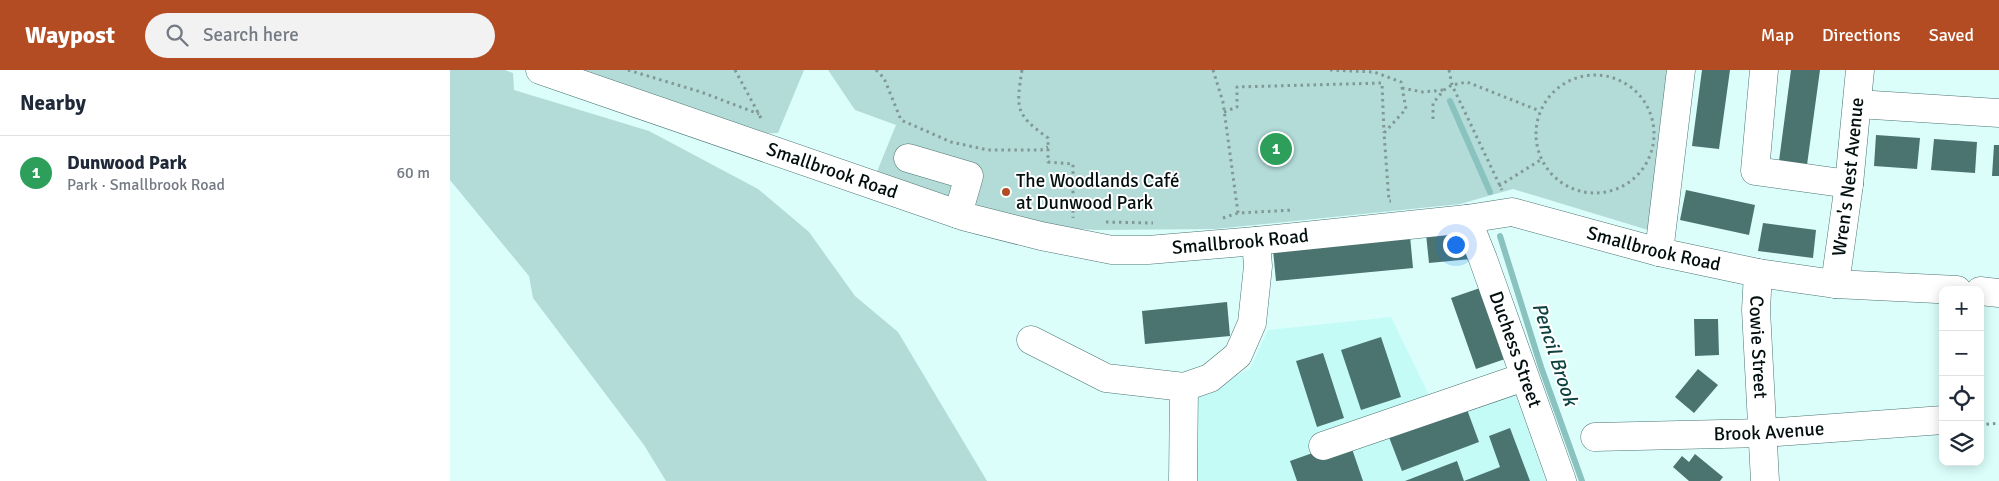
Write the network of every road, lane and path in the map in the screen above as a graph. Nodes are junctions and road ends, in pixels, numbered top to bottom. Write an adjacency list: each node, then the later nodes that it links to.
1 (540, 70): 22 (street, Smallbrook Road)
2 (628, 70): 18 (path)
3 (736, 70): 18 (path)
4 (876, 70): 23 (path)
5 (1022, 70): 23 (path)
6 (1213, 70): 17 (path)
7 (1330, 70): 13 (path)
8 (1450, 70): 12 (path)
9 (1680, 70): 41 (street)
10 (1764, 70): 26 (street)
11 (1860, 70): 15 (street, Wren's Nest Avenue)
12 (1452, 85): 14 (path); 16 (path); 27 (path)
13 (1402, 88): 14 (path); 21 (path)
14 (1444, 90): 20 (path)
15 (1857, 104): 19 (street); 26 (street, Wren's Nest Avenue)
16 (1540, 111): 25 (path); 25 (path)
17 (1224, 112): 21 (path); 33 (path)
18 (758, 114): 22 (path)
19 (1999, 114)
20 (1433, 119)
21 (1384, 133): 29 (path)
22 (767, 147): 34 (street, Smallbrook Road)
23 (1048, 147): 37 (path)
24 (908, 158): 34 (street)
25 (1542, 159): 27 (path)
26 (1849, 184): 43 (street, Wren's Nest Avenue)
27 (1499, 186): 32 (path)
28 (1398, 200): 29 (path)
29 (1388, 201): 30 (path)
30 (1380, 204)
31 (1295, 210): 33 (path)
32 (1512, 212): 36 (street, Smallbrook Road); 41 (street, Smallbrook Road)
33 (1238, 213): 35 (path)
34 (958, 214): 40 (street, Smallbrook Road)
35 (1219, 219)
36 (1467, 219): 40 (street, Smallbrook Road); 48 (street, Duchess Street)
37 (1073, 221)
38 (1102, 222): 39 (path)
39 (1161, 223)
40 (1256, 241): 49 (street)
41 (1659, 252): 42 (street, Smallbrook Road)
42 (1758, 273): 43 (street, Smallbrook Road); 53 (street, Cowie Street)
43 (1835, 284): 44 (street, Smallbrook Road)
44 (1939, 289)
45 (1984, 291): 46 (street)
46 (1999, 292)
47 (1031, 340): 49 (street)
48 (1524, 377): 55 (street); 57 (street, Duchess Street)
49 (1184, 388): 56 (street)
50 (1939, 420): 53 (street, Brook Avenue)
51 (1999, 423): 52 (path)
52 (1984, 425)
53 (1764, 433): 54 (street, Brook Avenue); 58 (street, Cowie Street)
54 (1595, 437)
55 (1323, 446)
56 (1183, 481)
57 (1562, 481)
58 (1765, 481)

